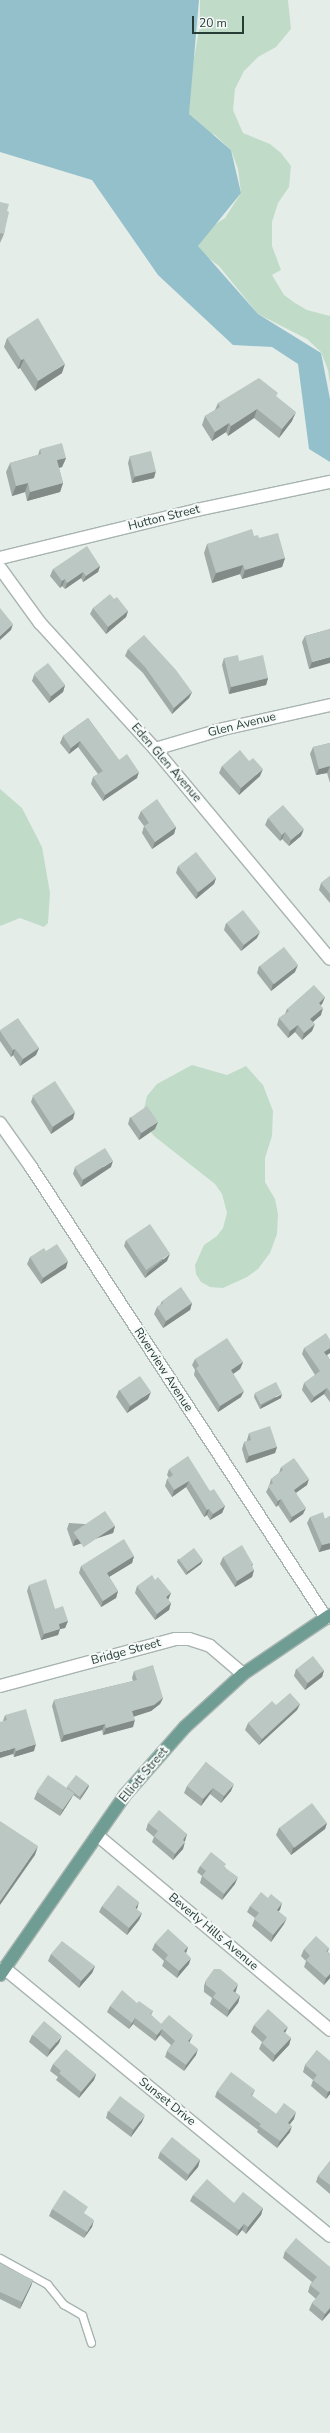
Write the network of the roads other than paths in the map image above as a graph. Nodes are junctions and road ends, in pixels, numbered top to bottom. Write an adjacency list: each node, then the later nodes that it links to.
1 (330, 482): 2 (street, Hutton Street)
2 (0, 558)
3 (0, 568): 5 (street, Eden Glen Avenue)
4 (330, 705): 5 (street, Glen Avenue)
5 (155, 749): 6 (street, Eden Glen Avenue)
6 (330, 959)
7 (0, 1123): 8 (street, Riverview Avenue)
8 (328, 1617): 9 (main road, Elliott Street)
9 (243, 1674): 10 (street, Bridge Street); 11 (main road, Elliott Street)
10 (0, 1686)
11 (97, 1835): 12 (main road, Elliott Street); 13 (street, Beverly Hills Avenue)
12 (2, 1972): 14 (street, Sunset Drive)
13 (330, 2030)
14 (330, 2236)
15 (0, 2258): 16 (lane)
16 (91, 2342)

